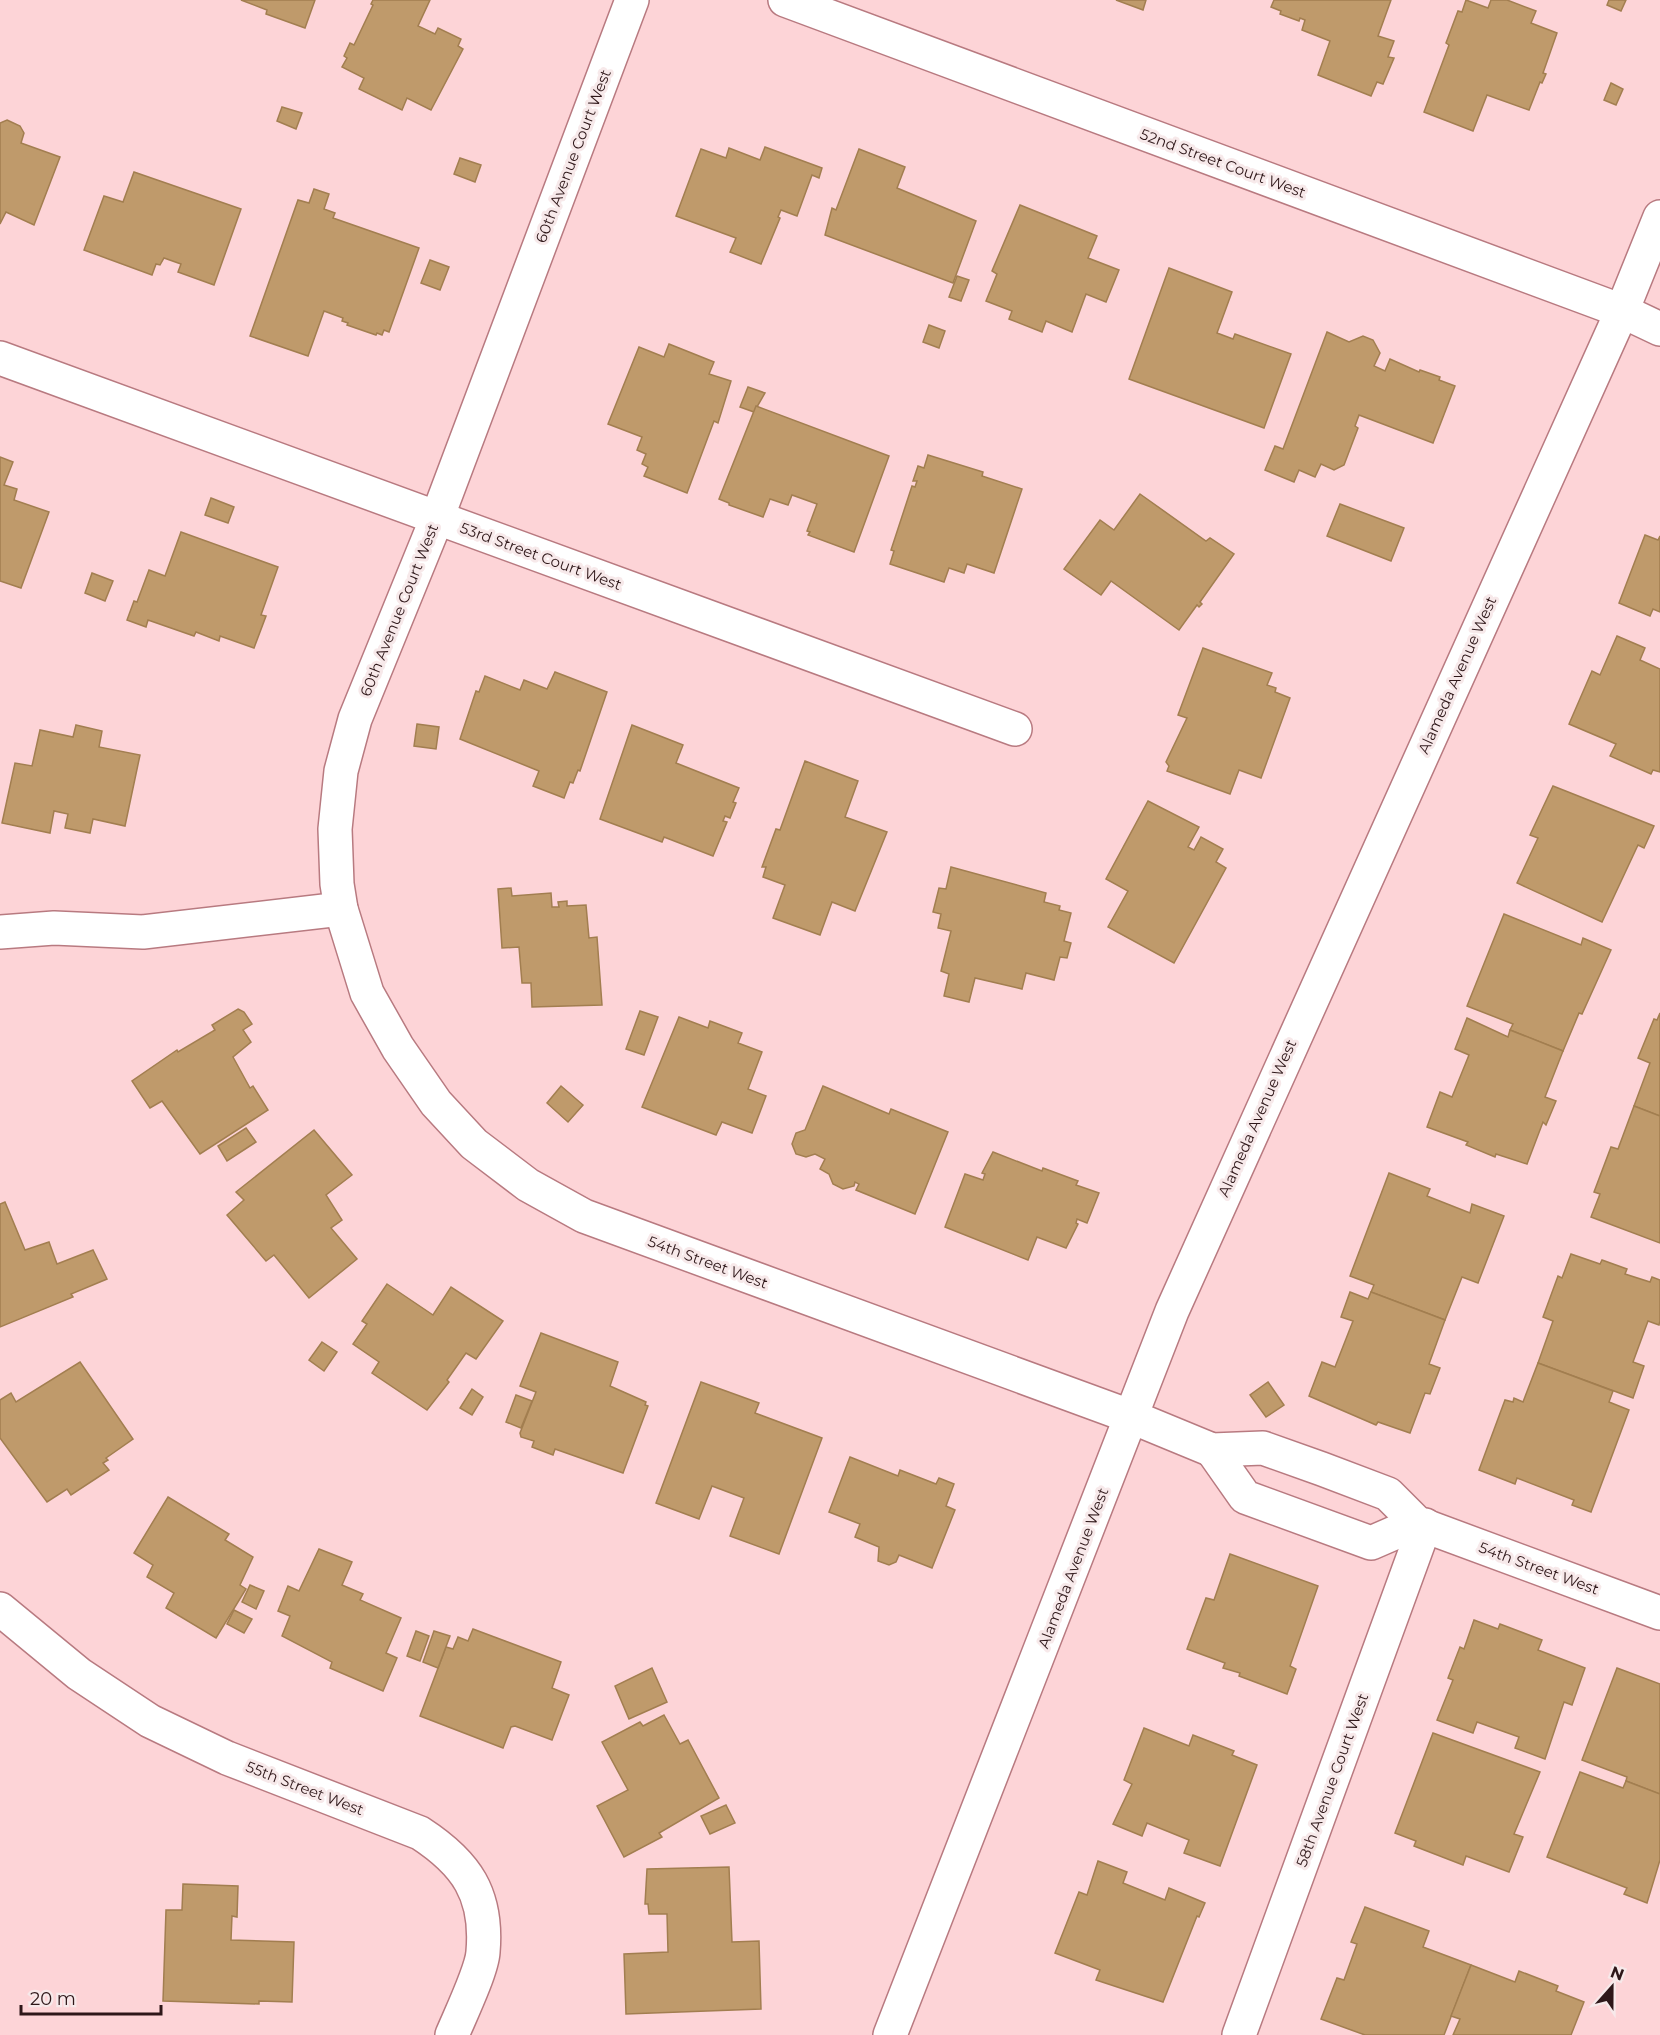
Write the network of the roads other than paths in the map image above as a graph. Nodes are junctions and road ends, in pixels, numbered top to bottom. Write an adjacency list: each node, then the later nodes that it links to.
1 (632, 0): 7 (street, 60th Avenue Court West)
2 (785, 0): 4 (street, 52nd Street Court West)
3 (1660, 217): 4 (street, Alameda Avenue West)
4 (1622, 312): 5 (street, 52nd Street Court West); 11 (street, Alameda Avenue West)
5 (1660, 329)
6 (0, 358): 7 (street, 53rd Street Court West)
7 (437, 518): 8 (street, 53rd Street Court West); 9 (street, 60th Avenue Court West)
8 (1015, 729)
9 (341, 909): 10 (street); 11 (street, 54th Street West)
10 (0, 932)
11 (1132, 1417): 12 (street, 54th Street West); 19 (street, Alameda Avenue West)
12 (1212, 1450): 13 (street, 54th Street West); 14 (street)
13 (1322, 1469): 14 (street); 15 (street, 54th Street West)
14 (1304, 1519): 15 (street)
15 (1421, 1524): 17 (street, 54th Street West); 20 (street, 58th Avenue Court West)
16 (0, 1609): 18 (street, 55th Street West)
17 (1660, 1613)
18 (452, 2035)
19 (890, 2035)
20 (1239, 2035)

